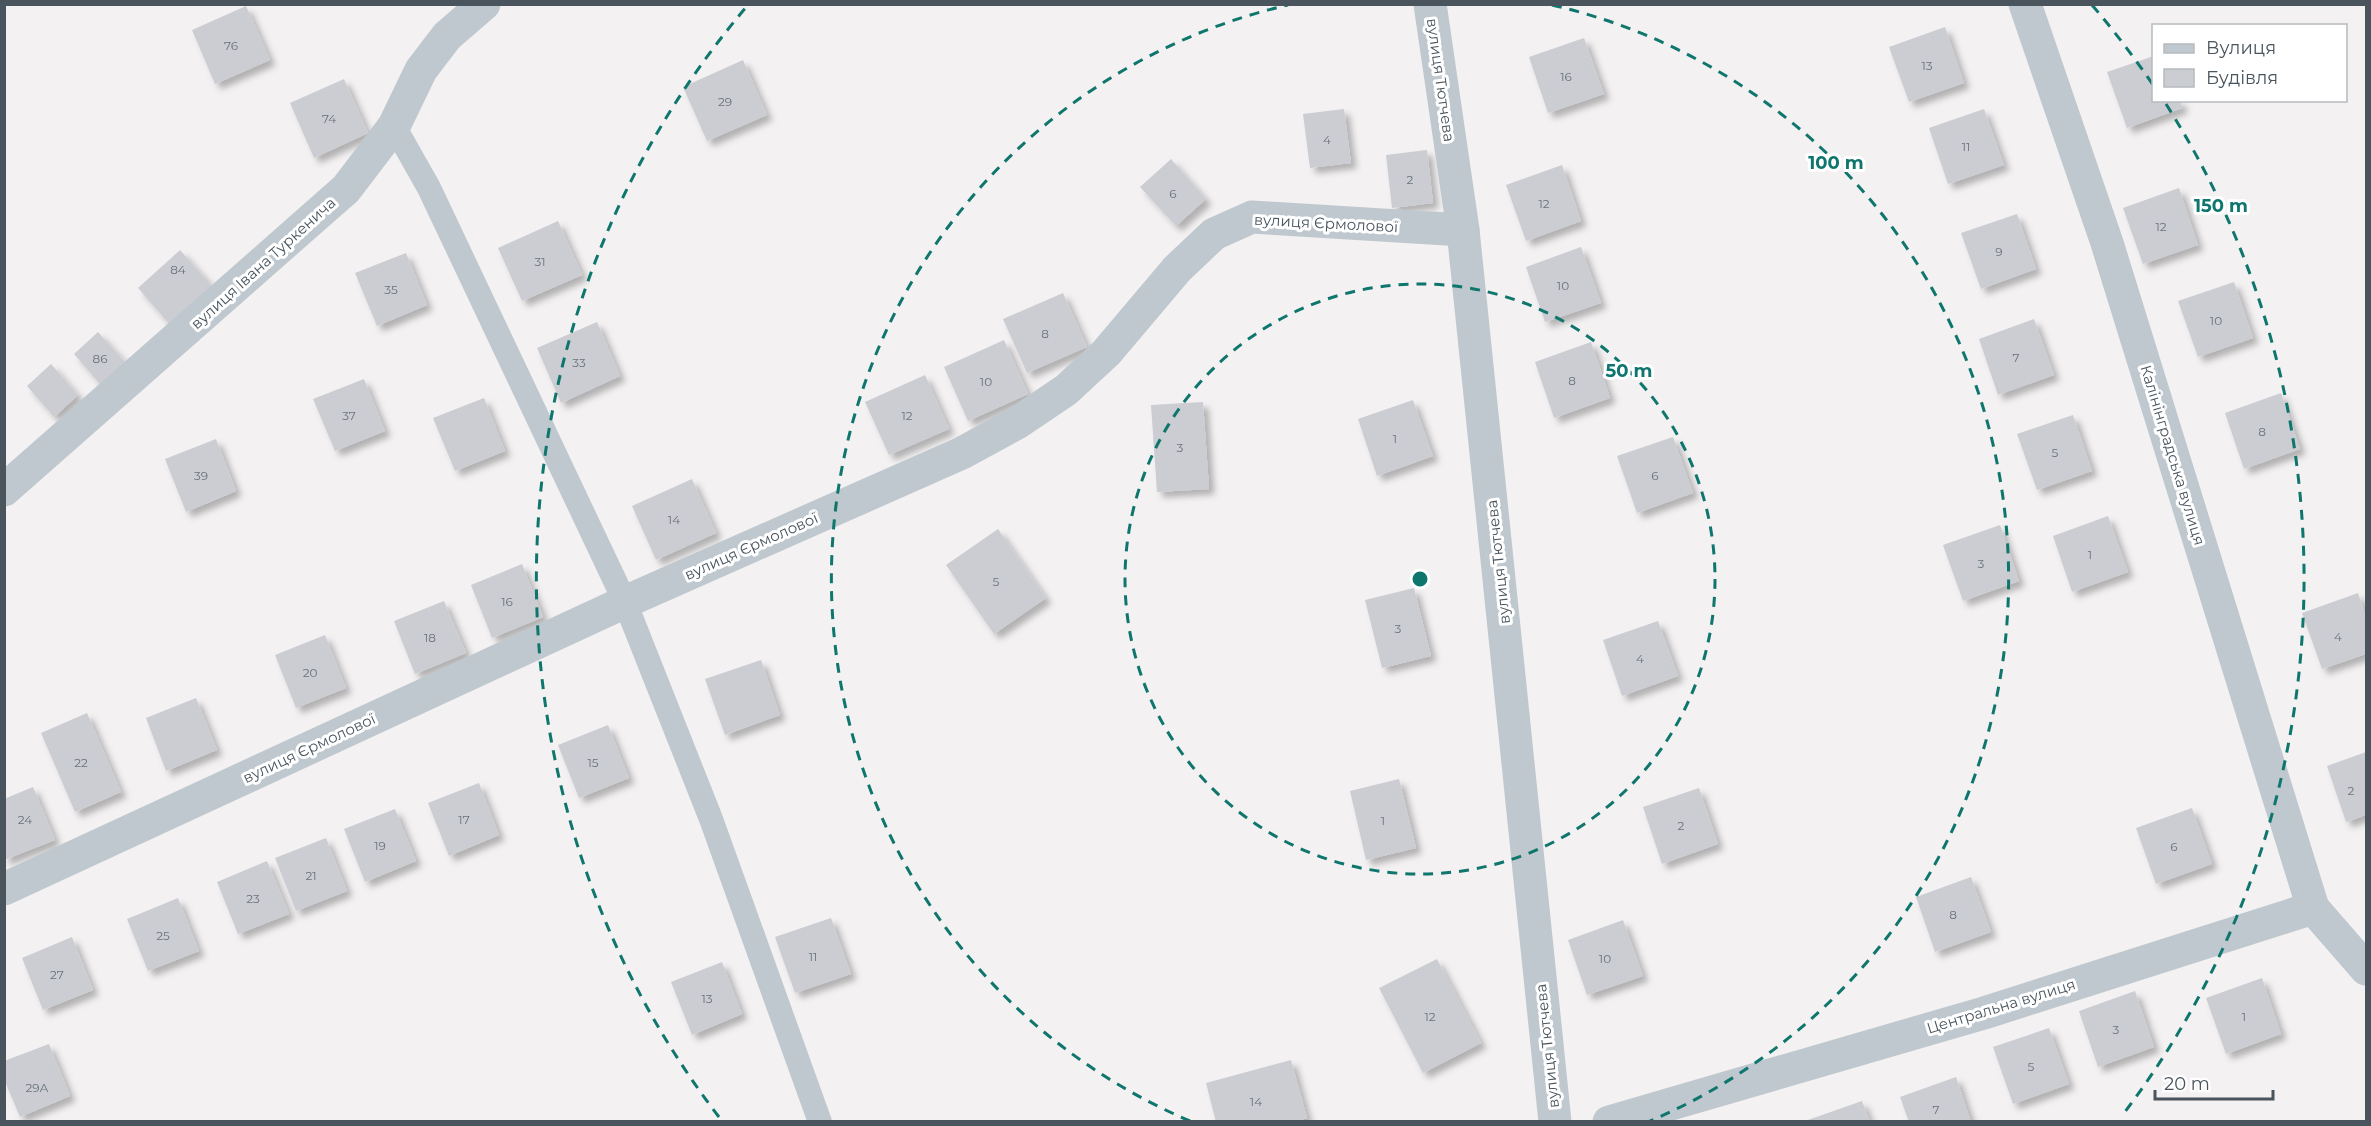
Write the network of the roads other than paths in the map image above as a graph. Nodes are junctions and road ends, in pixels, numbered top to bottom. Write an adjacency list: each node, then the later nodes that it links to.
1 (484, 4): 4 (street, вулиця Івана Туркенича)
2 (1430, 4): 5 (street, вулиця Тютчева)
3 (2025, 4): 9 (street, Калінінградська вулиця)
4 (394, 126): 6 (street, вулиця Івана Туркенича); 7 (lane)
5 (1463, 230): 7 (street, вулиця Єрмолової); 12 (street, вулиця Тютчева)
6 (4, 490)
7 (625, 603): 8 (street, вулиця Єрмолової); 11 (lane)
8 (4, 889)
9 (2313, 908): 10 (street); 13 (street, Центральна вулиця)
10 (2367, 969)
11 (820, 1122)
12 (1555, 1122)
13 (1609, 1122)

